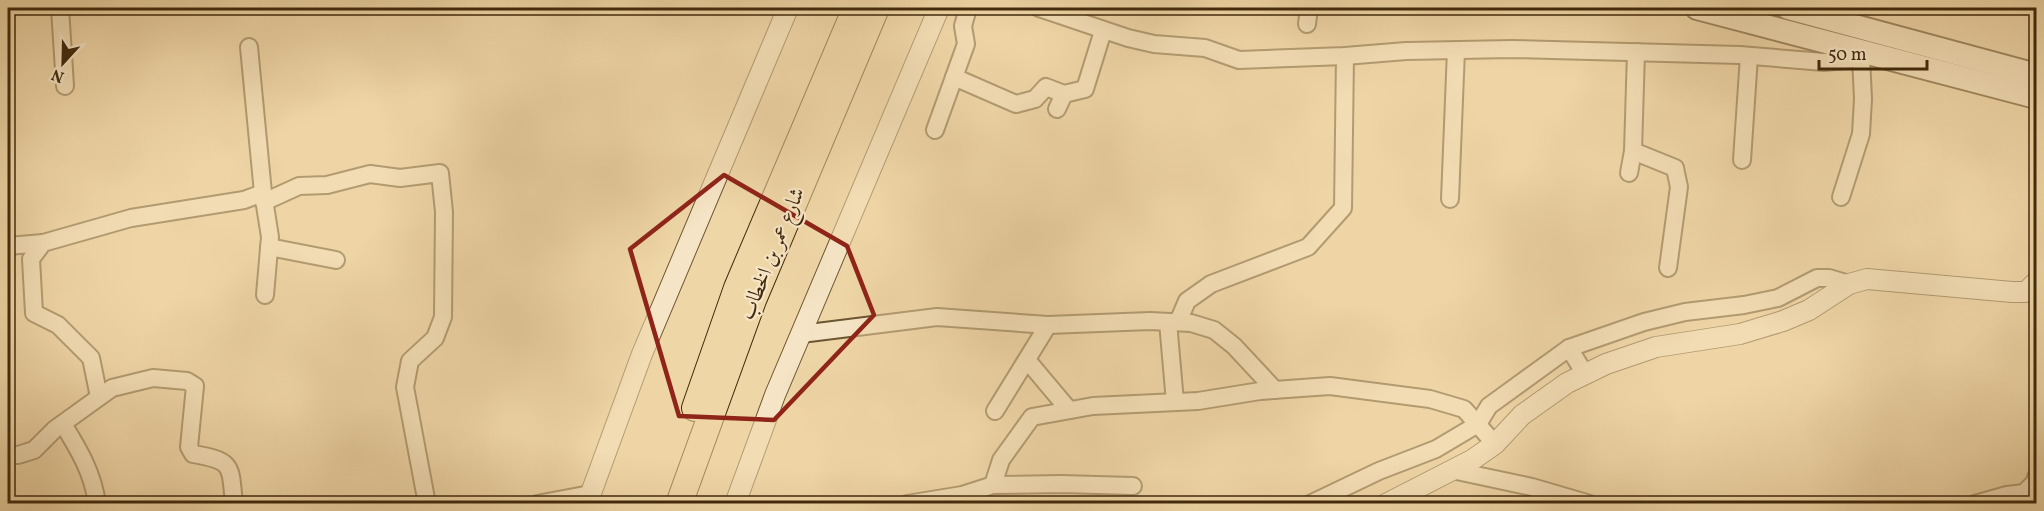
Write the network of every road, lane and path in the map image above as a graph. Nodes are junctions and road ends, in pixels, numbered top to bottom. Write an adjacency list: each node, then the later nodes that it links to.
1 (60, 8): 21 (street)
2 (788, 8): 59 (street)
3 (856, 8): 64 (main road, شارع عمر بن الخطاب)
4 (876, 8): 65 (main road, شارع عمر بن الخطاب)
5 (939, 8): 41 (street)
6 (968, 8): 20 (street)
7 (1697, 8): 15 (main road)
8 (1788, 8): 10 (main road)
9 (1047, 9): 11 (street)
10 (1828, 12): 18 (main road)
11 (1103, 30): 16 (street); 20 (street)
12 (249, 47): 27 (street)
13 (1456, 50): 14 (street); 16 (street); 29 (street)
14 (1636, 52): 17 (street); 24 (street)
15 (1865, 55): 17 (street); 18 (main road); 28 (street)
16 (1345, 56): 39 (street)
17 (1749, 56): 25 (street)
18 (1940, 60): 19 (main road); 22 (main road)
19 (2037, 75)
20 (954, 77): 23 (street)
21 (65, 86)
22 (2037, 97)
23 (935, 130)
24 (1634, 151): 26 (street); 34 (street)
25 (1742, 159)
26 (1629, 173)
27 (263, 197): 30 (street); 32 (street); 62 (street)
28 (1841, 197)
29 (1450, 199)
30 (43, 243): 31 (street); 47 (street)
31 (8, 246)
32 (269, 247): 33 (street); 37 (street)
33 (336, 260)
34 (1668, 268)
35 (2037, 282): 36 (street)
36 (1849, 284): 38 (street); 42 (street)
37 (266, 295)
38 (1712, 309): 42 (street); 43 (street)
39 (1173, 322): 40 (street); 46 (street); 48 (street)
40 (1048, 325): 41 (street); 44 (street)
41 (801, 334): 66 (street)
42 (1707, 339): 45 (street)
43 (1569, 348): 45 (street); 52 (street)
44 (1027, 360): 49 (street); 50 (street)
45 (1585, 374): 53 (street)
46 (1275, 390): 48 (street); 52 (street)
47 (99, 397): 51 (street); 61 (street)
48 (1175, 402): 49 (street)
49 (1069, 410): 57 (street)
50 (995, 411)
51 (63, 424): 54 (street); 60 (street)
52 (1478, 424): 53 (street); 68 (street)
53 (1496, 444): 55 (street)
54 (8, 455)
55 (1452, 470): 69 (street); 70 (street)
56 (2036, 481): 71 (street)
57 (993, 485): 58 (street); 67 (street)
58 (1133, 486)
59 (589, 499): 63 (street)
60 (97, 504)
61 (234, 504)
62 (427, 504)
63 (537, 504)
64 (661, 504)
65 (679, 504)
66 (735, 504)
67 (907, 504)
68 (1310, 504)
69 (1386, 504)
70 (1590, 504)
71 (1975, 504)

